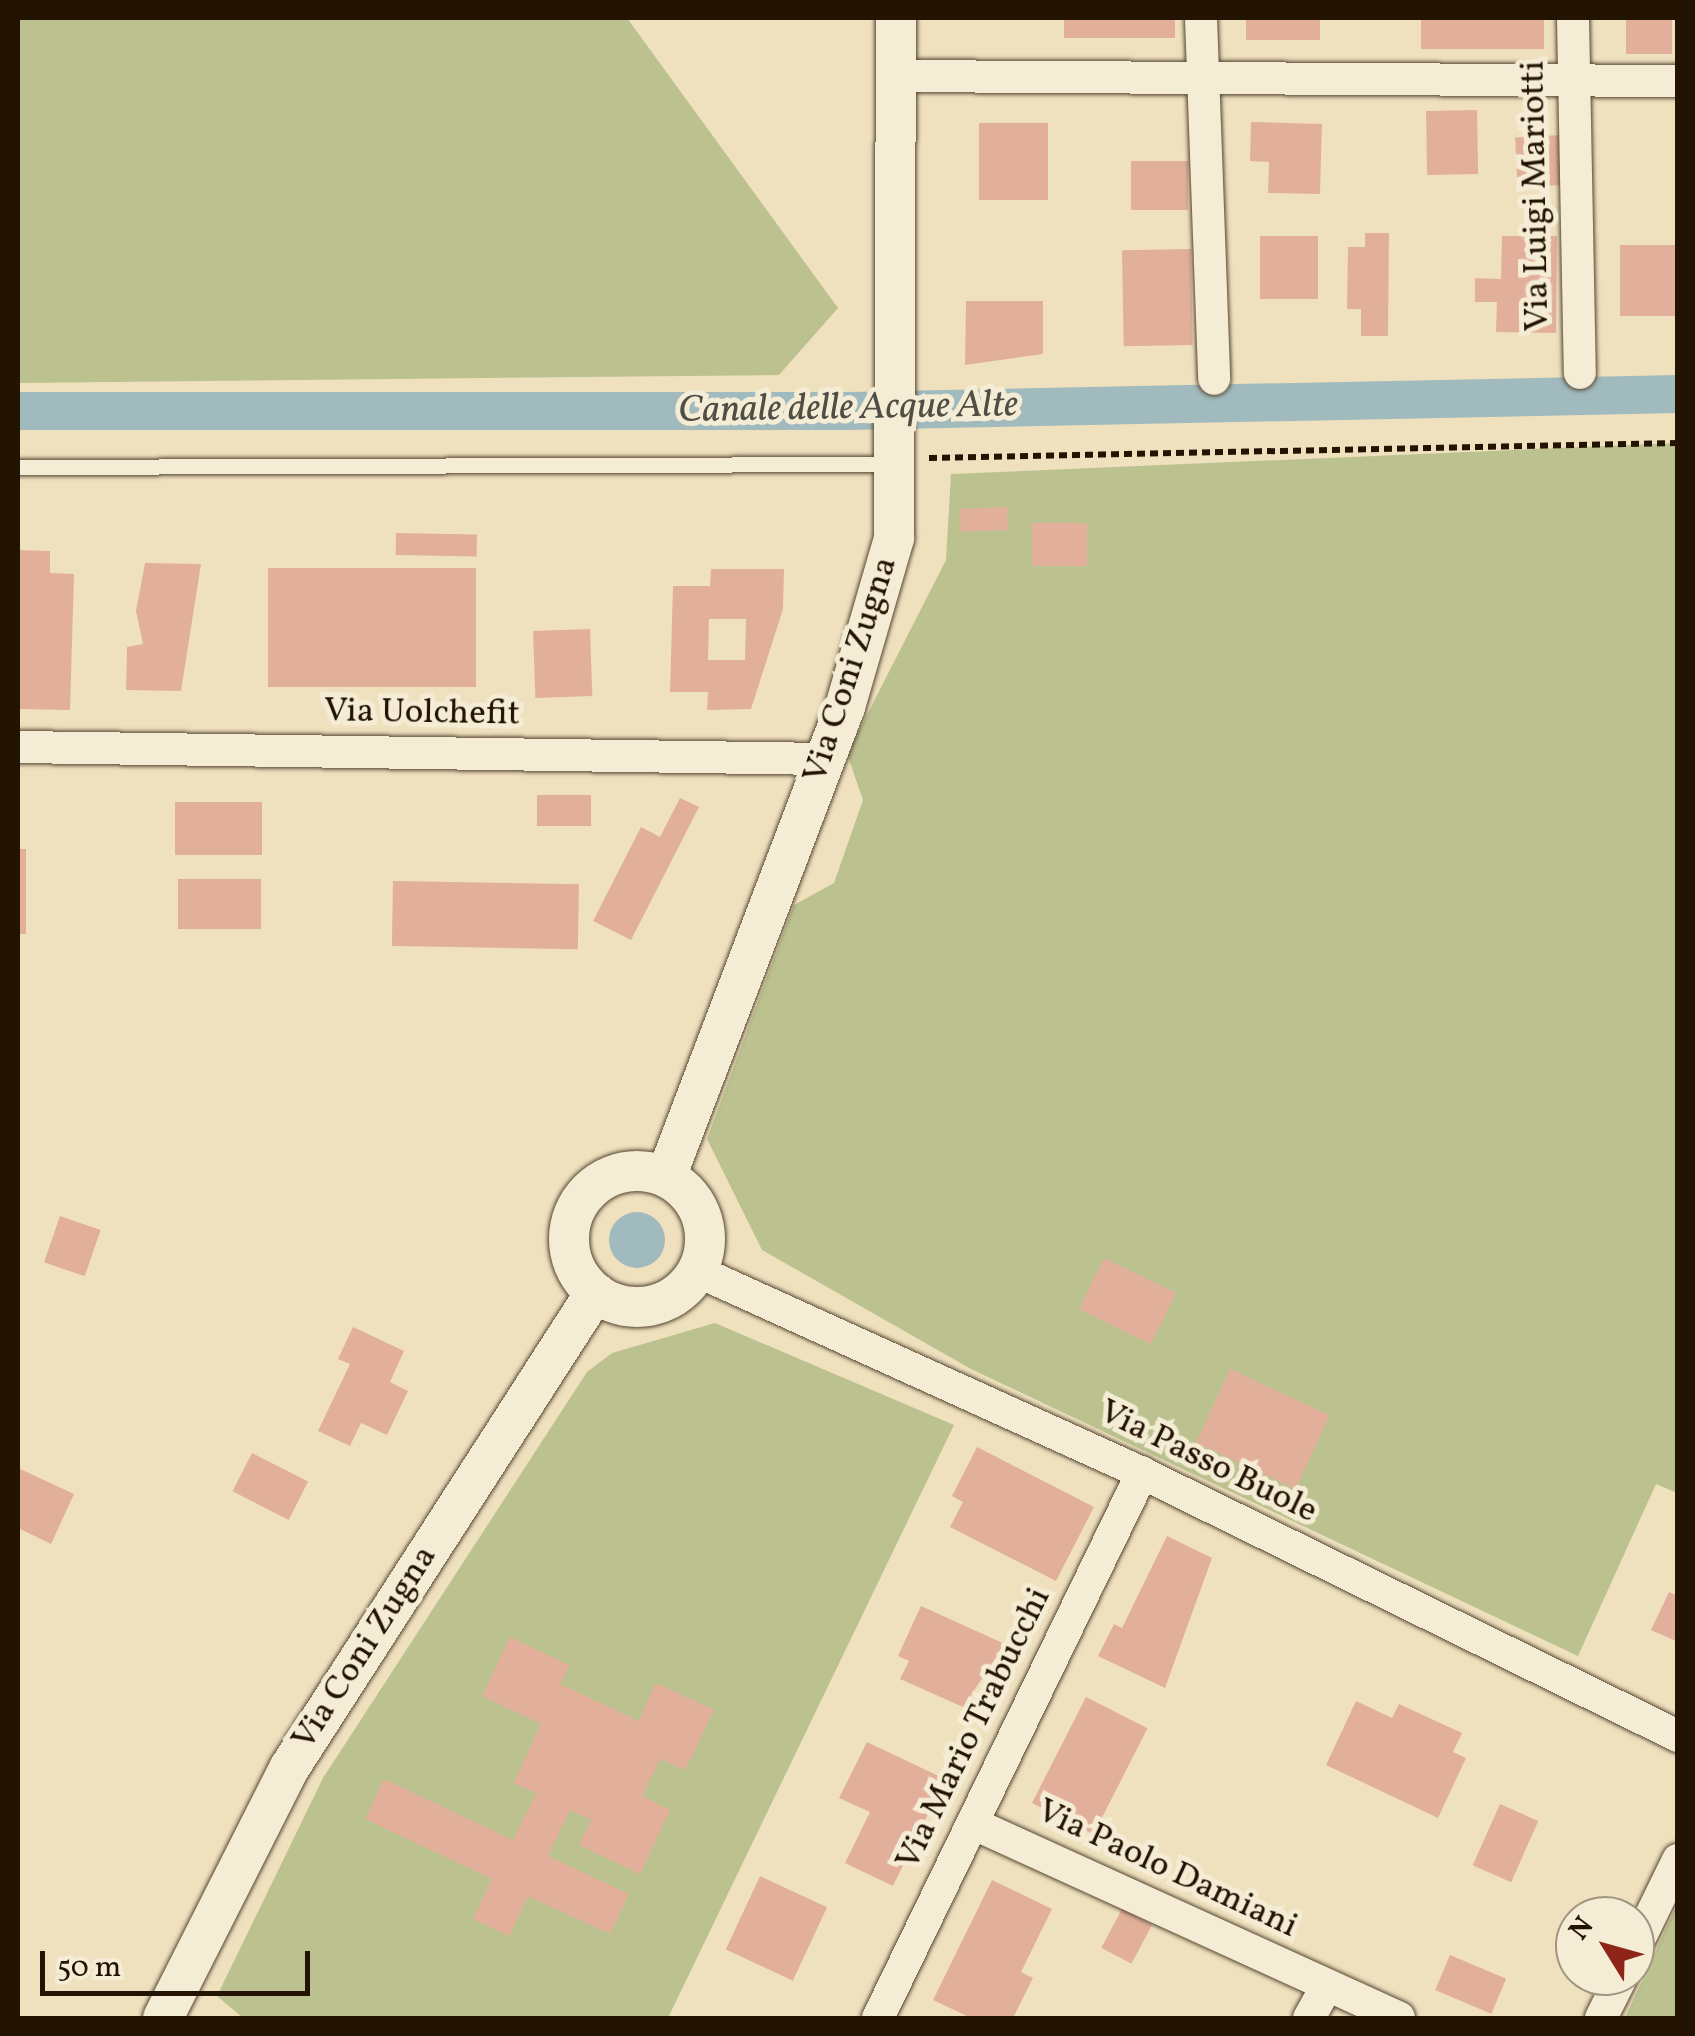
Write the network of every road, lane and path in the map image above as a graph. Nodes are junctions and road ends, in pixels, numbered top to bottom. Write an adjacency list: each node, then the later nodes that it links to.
1 (896, 18): 4 (street, Via Coni Zugna)
2 (1201, 18): 5 (street)
3 (1573, 18): 7 (street, Via Luigi Mariotti)
4 (897, 76): 5 (street); 11 (street, Via Coni Zugna)
5 (1201, 76): 7 (street); 9 (street)
6 (1678, 81): 7 (street)
7 (1574, 82): 8 (street, Via Luigi Mariotti)
8 (1580, 373)
9 (1214, 378)
10 (1678, 443): 11 (path)
11 (898, 464): 12 (lane); 14 (street, Via Coni Zugna)
12 (18, 467)
13 (18, 747): 14 (street, Via Uolchefit)
14 (825, 759): 15 (street, Via Coni Zugna)
15 (666, 1177): 16 (street); 17 (street)
16 (698, 1271): 17 (street); 18 (street, Via Passo Buole)
17 (596, 1293): 24 (street, Via Coni Zugna)
18 (1142, 1473): 19 (street, Via Passo Buole); 20 (street, Via Mario Trabucchi)
19 (1678, 1736)
20 (974, 1824): 23 (street, Via Paolo Damiani); 25 (street, Via Mario Trabucchi)
21 (1678, 1860): 22 (street)
22 (1655, 1907)
23 (1326, 1986): 26 (street); 27 (street, Via Paolo Damiani)
24 (163, 2018)
25 (878, 2018)
26 (1309, 2018)
27 (1399, 2018)

